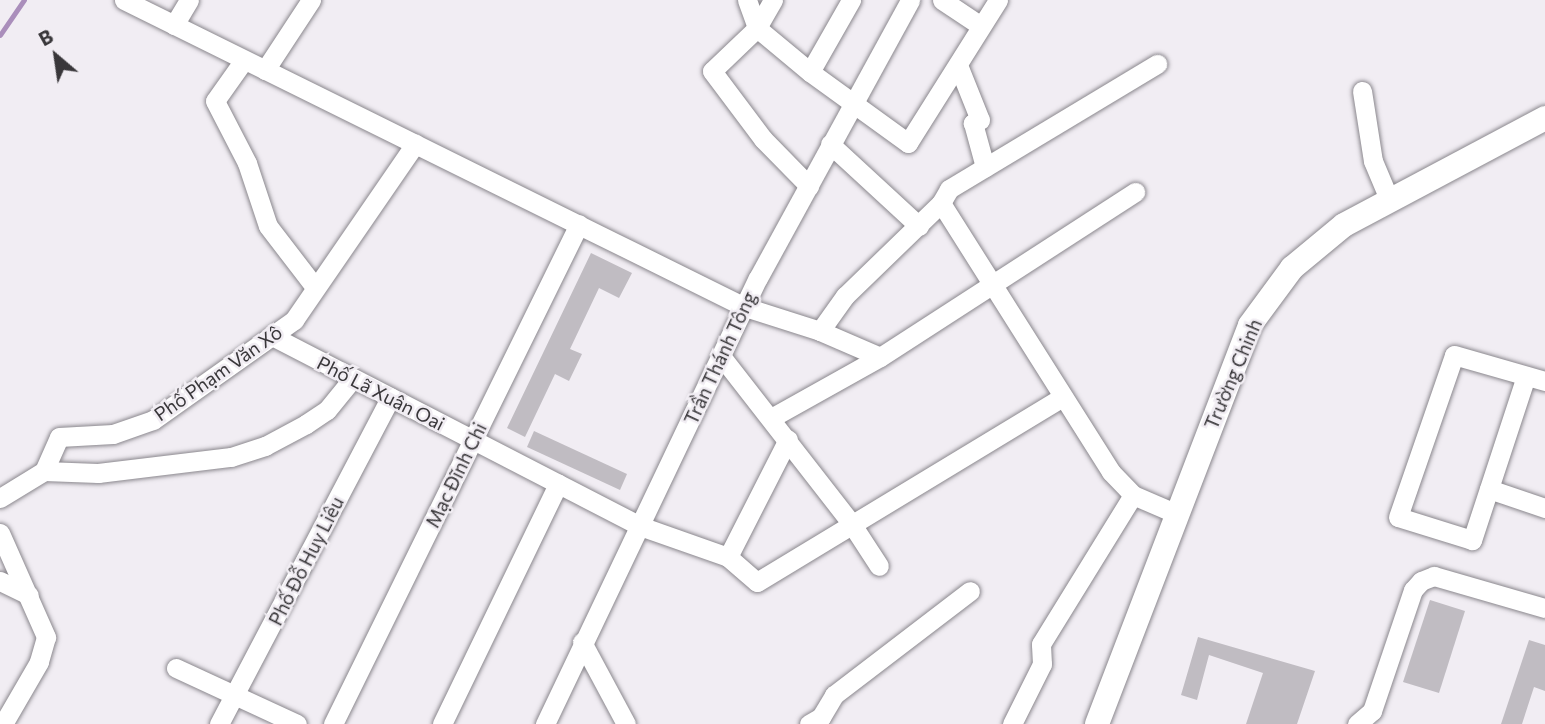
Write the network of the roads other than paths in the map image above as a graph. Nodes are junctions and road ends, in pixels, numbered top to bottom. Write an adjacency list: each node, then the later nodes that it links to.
1 (124, 0): 10 (street)
2 (189, 0): 10 (street)
3 (310, 0): 16 (street)
4 (747, 0): 12 (street)
5 (773, 0): 12 (street)
6 (851, 0): 17 (street)
7 (910, 0): 19 (street, Trần Thánh Tông)
8 (942, 0): 11 (street)
9 (998, 0): 11 (street)
10 (174, 25): 13 (street)
11 (981, 26): 15 (street)
12 (757, 28): 17 (street); 25 (street)
13 (244, 60): 16 (street); 32 (street)
14 (1157, 64): 24 (street)
15 (958, 65): 19 (street); 24 (street)
16 (265, 70): 22 (street)
17 (810, 72): 19 (street)
18 (1362, 91): 27 (street)
19 (851, 103): 23 (street, Trần Thánh Tông)
20 (1545, 118): 27 (main road, Trường Chinh)
21 (1545, 136): 74 (main road, Trường Chinh)
22 (415, 144): 29 (street); 32 (street, Phố Phạm Văn Xô)
23 (831, 144): 25 (street, Trần Thánh Tông); 30 (street)
24 (985, 167): 28 (street)
25 (809, 187): 33 (street, Trần Thánh Tông)
26 (1135, 192): 31 (street)
27 (1389, 199): 51 (main road, Trường Chinh)
28 (941, 203): 30 (street); 31 (street)
29 (579, 225): 33 (street); 44 (street, Mạc Đĩnh Chi)
30 (919, 226): 34 (street)
31 (993, 284): 37 (street); 41 (street)
32 (314, 286): 35 (street, Phố Phạm Văn Xô)
33 (745, 307): 34 (street); 36 (street, Trần Thánh Tông)
34 (820, 331): 37 (street)
35 (272, 336): 38 (street, Phố Lã Xuân Oai); 45 (street, Phố Phạm Văn Xô)
36 (721, 356): 42 (street); 53 (street, Trần Thánh Tông)
37 (880, 357): 42 (street)
38 (353, 378): 40 (street, Phố Lã Xuân Oai); 45 (street)
39 (1536, 378): 47 (street); 47 (street)
40 (391, 397): 44 (street, Phố Lã Xuân Oai); 63 (street, Phố Đỗ Huy Liêu)
41 (1061, 398): 48 (street); 52 (street)
42 (771, 418): 43 (street)
43 (788, 439): 52 (street); 55 (street)
44 (474, 440): 46 (street, Phố Lã Xuân Oai); 67 (street, Mạc Đĩnh Chi)
45 (44, 471): 49 (street)
46 (558, 484): 53 (street, Phố Lã Xuân Oai); 68 (street)
47 (1489, 489): 50 (street)
48 (1133, 495): 51 (street); 72 (street)
49 (0, 498)
50 (1545, 508)
51 (1177, 514): 73 (main road, Trường Chinh)
52 (851, 523): 55 (street); 56 (street)
53 (640, 526): 55 (street, Phố Lã Xuân Oai); 61 (street, Trần Thánh Tông)
54 (0, 533): 59 (street)
55 (728, 557)
56 (879, 566)
57 (0, 581): 59 (street)
58 (970, 591): 71 (street)
59 (29, 595): 64 (street)
60 (1545, 608): 75 (street)
61 (582, 642): 69 (street, Trần Thánh Tông); 70 (street)
62 (176, 668): 63 (street)
63 (236, 696): 65 (street, Phố Đỗ Huy Liêu); 66 (street)
64 (3, 724)
65 (219, 724)
66 (297, 724)
67 (333, 724)
68 (442, 724)
69 (545, 724)
70 (626, 724)
71 (809, 724)
72 (1012, 724)
73 (1097, 724)
74 (1111, 724)
75 (1357, 724)

